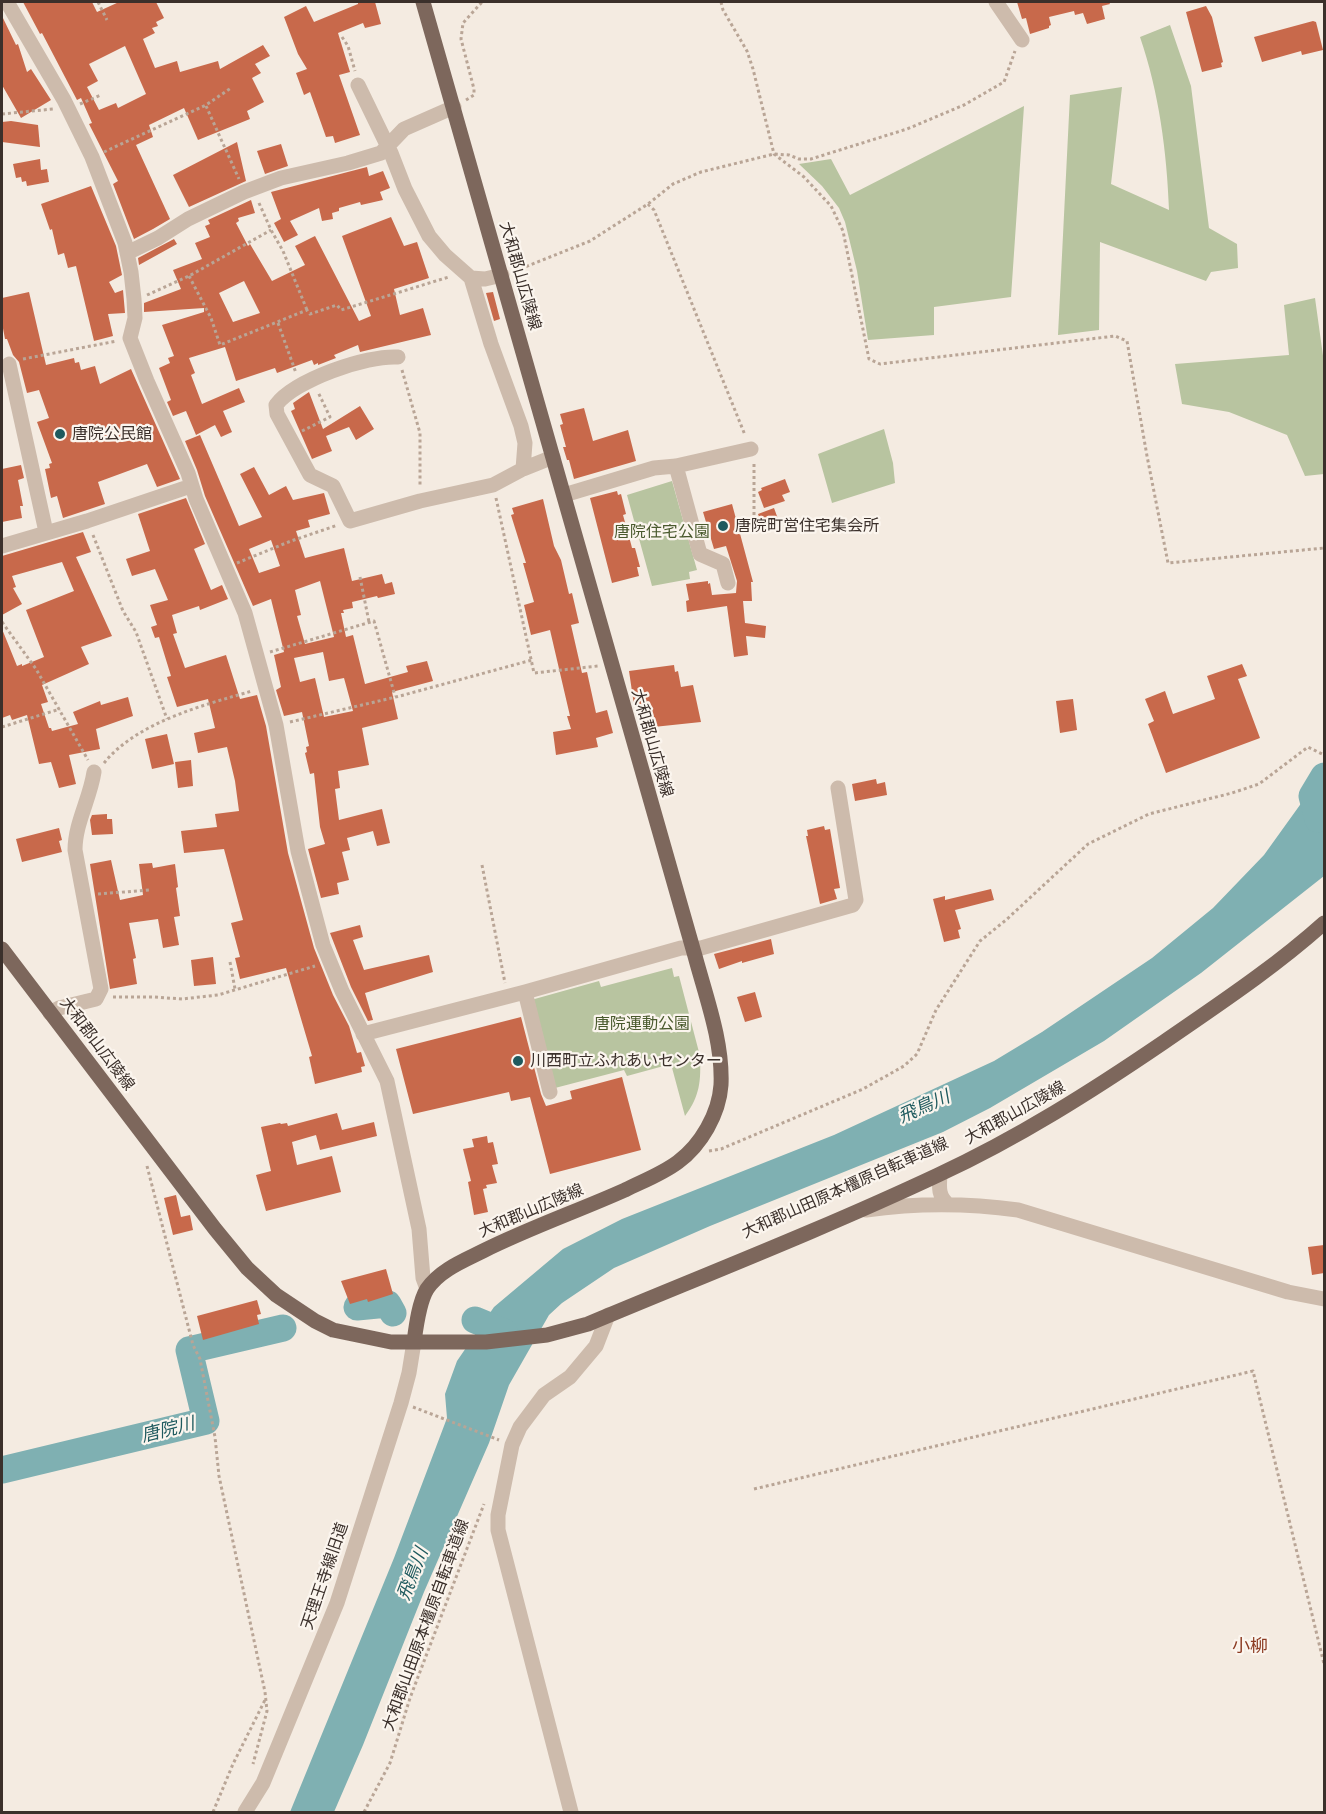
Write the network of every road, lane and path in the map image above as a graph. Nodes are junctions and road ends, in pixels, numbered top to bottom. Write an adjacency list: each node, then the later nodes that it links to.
1 (7, 2): 14 (street)
2 (98, 2): 7 (path)
3 (423, 2): 15 (main road, 大和郡山広陵線)
4 (482, 2): 15 (path)
5 (722, 2): 18 (path)
6 (996, 2): 9 (street)
7 (107, 20)
8 (342, 37): 10 (path)
9 (1022, 40): 18 (path)
10 (358, 85): 17 (street)
11 (231, 88): 13 (path)
12 (101, 95): 14 (path)
13 (206, 105): 19 (path); 20 (path)
14 (67, 107): 16 (path); 19 (street)
15 (454, 107): 17 (street); 25 (main road, 大和郡山広陵線)
16 (2, 114)
17 (387, 147): 20 (street); 24 (street)
18 (774, 154): 21 (path); 48 (path)
19 (92, 158): 23 (street)
20 (249, 190): 22 (path); 23 (street)
21 (648, 204): 25 (path); 35 (path)
22 (271, 230): 26 (path); 28 (path)
23 (128, 253): 27 (street)
24 (467, 275): 25 (street); 28 (path); 38 (street)
25 (502, 275): 36 (main road, 大和郡山広陵線)
26 (189, 276): 27 (path); 29 (path)
27 (134, 299): 30 (street)
28 (307, 310): 29 (path)
29 (278, 323): 33 (path)
30 (130, 338): 32 (path); 40 (street)
31 (398, 357): 33 (street); 42 (path)
32 (9, 364): 46 (street)
33 (307, 383): 34 (street); 34 (path)
34 (289, 437): 44 (street)
35 (751, 449): 37 (street); 45 (path)
36 (553, 458): 38 (street); 41 (main road, 大和郡山広陵線)
37 (676, 466): 41 (street); 51 (street)
38 (523, 469): 39 (street)
39 (493, 485): 42 (street); 55 (path)
40 (191, 486): 43 (street); 49 (street)
41 (564, 495): 56 (main road, 大和郡山広陵線)
42 (420, 501): 44 (street)
43 (87, 521): 46 (street); 60 (path)
44 (350, 521): 49 (path)
45 (754, 531)
46 (46, 532): 47 (street)
47 (2, 546)
48 (1324, 548)
49 (225, 569): 54 (street)
50 (360, 577): 53 (path)
51 (728, 584)
52 (2, 622): 59 (path)
53 (369, 622): 54 (path); 58 (path)
54 (257, 656): 57 (street)
55 (532, 660): 56 (path); 58 (path)
56 (611, 664): 70 (main road, 大和郡山広陵線)
57 (266, 686): 60 (path); 61 (street)
58 (395, 696): 61 (path)
59 (60, 709): 62 (path); 64 (path)
60 (167, 719): 64 (path)
61 (276, 725): 72 (street)
62 (2, 727)
63 (1324, 755): 81 (path)
64 (94, 772): 68 (street)
65 (838, 788): 70 (street)
66 (482, 865): 76 (path)
67 (149, 890): 68 (path)
68 (84, 896): 77 (street)
69 (1324, 923): 83 (main road, 大和郡山広陵線)
70 (692, 947): 75 (street); 81 (main road, 大和郡山広陵線)
71 (2, 950): 78 (main road, 大和郡山広陵線)
72 (330, 961): 74 (path); 79 (street)
73 (230, 962): 74 (path)
74 (235, 989): 77 (path)
75 (525, 992): 76 (street); 80 (street)
76 (508, 996): 79 (street)
77 (96, 999): 78 (street)
78 (50, 1012): 89 (main road, 大和郡山広陵線)
79 (363, 1034): 86 (street)
80 (550, 1092)
81 (689, 1153): 86 (main road, 大和郡山広陵線)
82 (146, 1162): 95 (path)
83 (940, 1174): 84 (street); 85 (main road, 大和郡山広陵線)
84 (949, 1205): 85 (street); 87 (street)
85 (857, 1211): 88 (main road, 大和郡山広陵線)
86 (427, 1290): 89 (main road, 大和郡山広陵線)
87 (1324, 1299)
88 (608, 1315): 89 (main road, 大和郡山広陵線); 100 (street)
89 (414, 1342): 98 (street, 天理王寺線旧道)
90 (418, 1409): 91 (path)
91 (498, 1440)
92 (754, 1489): 94 (path)
93 (487, 1496): 99 (path, 大和郡山田原本橿原自転車道線)
94 (1324, 1664)
95 (266, 1699): 96 (path); 97 (path)
96 (253, 1766)
97 (213, 1812)
98 (245, 1812)
99 (364, 1812)
100 (571, 1812)

